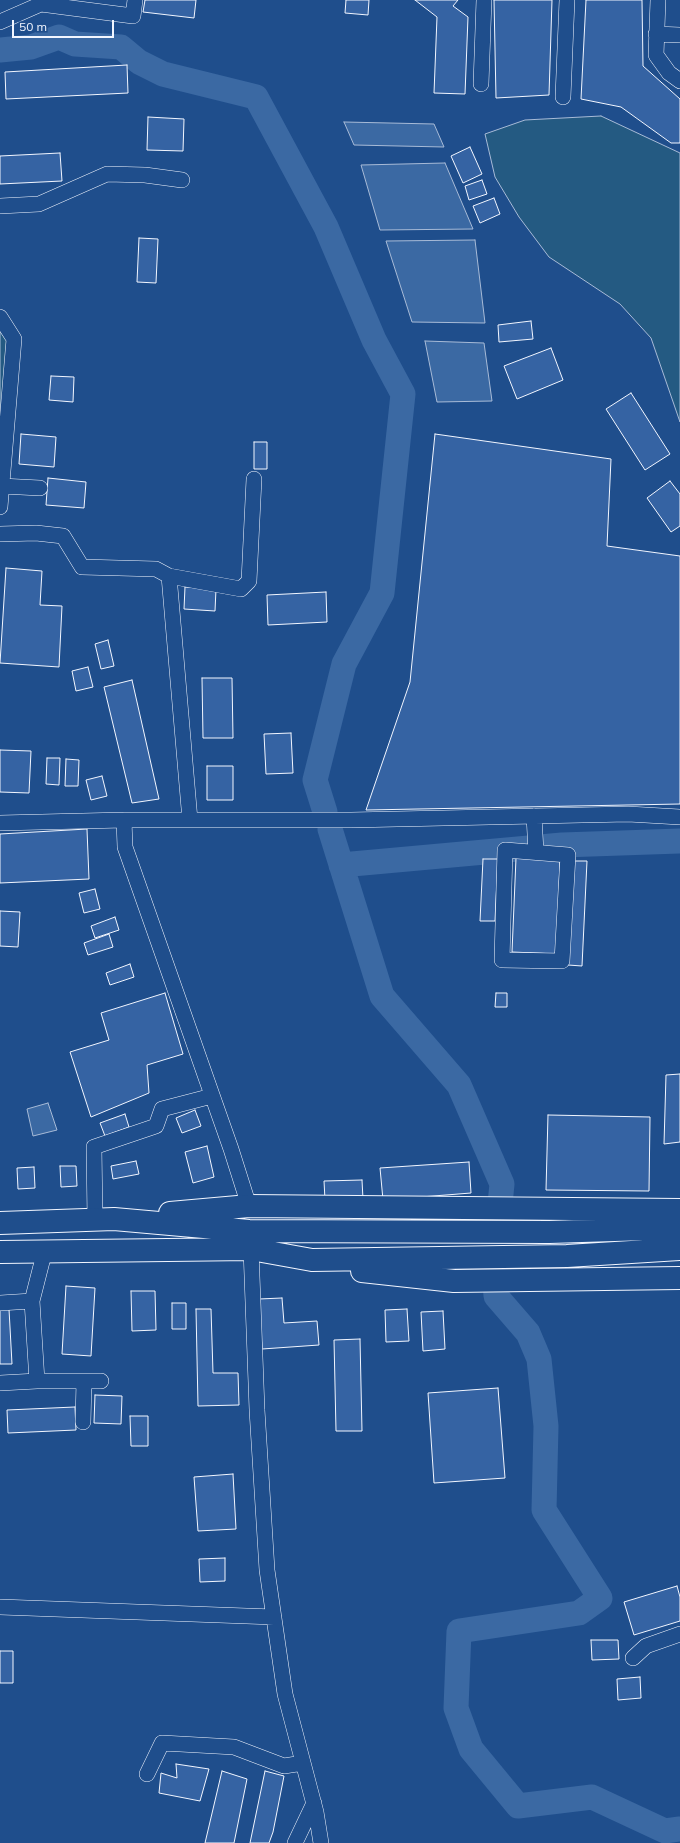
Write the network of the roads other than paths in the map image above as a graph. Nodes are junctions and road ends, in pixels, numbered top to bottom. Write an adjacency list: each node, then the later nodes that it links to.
1 (135, 0): 5 (street)
2 (484, 0): 9 (street)
3 (567, 0): 10 (street)
4 (658, 0): 6 (street)
5 (0, 22)
6 (656, 34): 7 (street); 8 (street)
7 (680, 36)
8 (680, 81)
9 (481, 84)
10 (563, 97)
11 (182, 180): 12 (street)
12 (0, 206)
13 (0, 317): 15 (street)
14 (254, 479): 19 (street)
15 (1, 486): 16 (street); 17 (street)
16 (40, 488)
17 (0, 507)
18 (0, 534): 19 (street)
19 (169, 576): 23 (street)
20 (534, 816): 21 (street); 23 (street); 25 (street)
21 (680, 817)
22 (124, 820): 23 (street); 24 (street); 26 (street)
23 (190, 820)
24 (0, 823)
25 (536, 845): 25 (street)
26 (212, 1096): 27 (street); 30 (street)
27 (249, 1206): 28 (highway); 30 (highway)
28 (680, 1210)
29 (680, 1215): 30 (highway)
30 (104, 1219): 31 (highway); 32 (highway)
31 (0, 1223)
32 (680, 1228)
33 (251, 1249): 35 (highway); 38 (highway); 48 (street)
34 (680, 1249): 38 (highway)
35 (45, 1250): 36 (highway); 40 (street)
36 (0, 1252)
37 (680, 1259): 38 (highway)
38 (318, 1260): 39 (highway)
39 (680, 1278)
40 (32, 1302): 41 (street); 42 (street)
41 (0, 1303)
42 (37, 1381): 43 (street); 45 (street)
43 (84, 1381): 44 (street); 46 (street)
44 (101, 1381)
45 (0, 1383)
46 (83, 1422)
47 (0, 1607): 48 (street)
48 (274, 1617): 51 (street)
49 (680, 1634): 50 (street)
50 (633, 1658)
51 (303, 1763): 52 (street); 53 (street)
52 (147, 1774)
53 (314, 1803): 54 (street); 55 (street)
54 (295, 1843)
55 (321, 1843)

